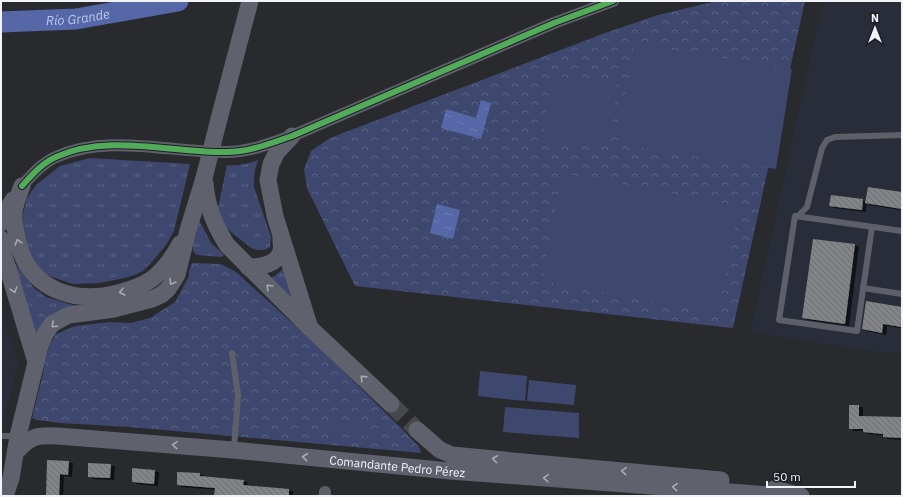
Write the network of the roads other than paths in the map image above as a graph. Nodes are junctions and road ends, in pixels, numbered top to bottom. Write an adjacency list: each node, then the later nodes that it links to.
1 (250, 1): 5 (main road, bridge)
2 (613, 1): 4 (street)
3 (902, 135): 7 (lane)
4 (292, 136): 6 (street); 12 (main road)
5 (204, 178): 10 (main road); 14 (main road)
6 (22, 186): 8 (main road); 10 (main road, one-way to 6)
7 (798, 216): 9 (lane); 15 (lane)
8 (1, 224)
9 (872, 228): 11 (lane); 15 (lane)
10 (188, 230): 19 (main road, one-way to 19)
11 (902, 231)
12 (281, 238): 14 (main road); 17 (main road)
13 (1, 239): 19 (main road, one-way to 19)
14 (248, 267): 17 (main road, one-way to 14)
15 (863, 288): 16 (lane)
16 (902, 294)
17 (310, 327): 20 (main road, one-way to 17)
18 (232, 353): 24 (lane)
19 (36, 364): 23 (main road)
20 (391, 404)
21 (417, 430): 29 (main road, one-way to 21)
22 (1, 436): 23 (lane)
23 (17, 444): 24 (main road, Comandante Pedro Pérez, one-way to 23); 25 (main road)
24 (233, 450): 28 (main road, Comandante Pedro Pérez, one-way to 24)
25 (11, 478): 26 (main road); 27 (main road)
26 (5, 496)
27 (13, 496)
28 (784, 496)
29 (801, 496)

